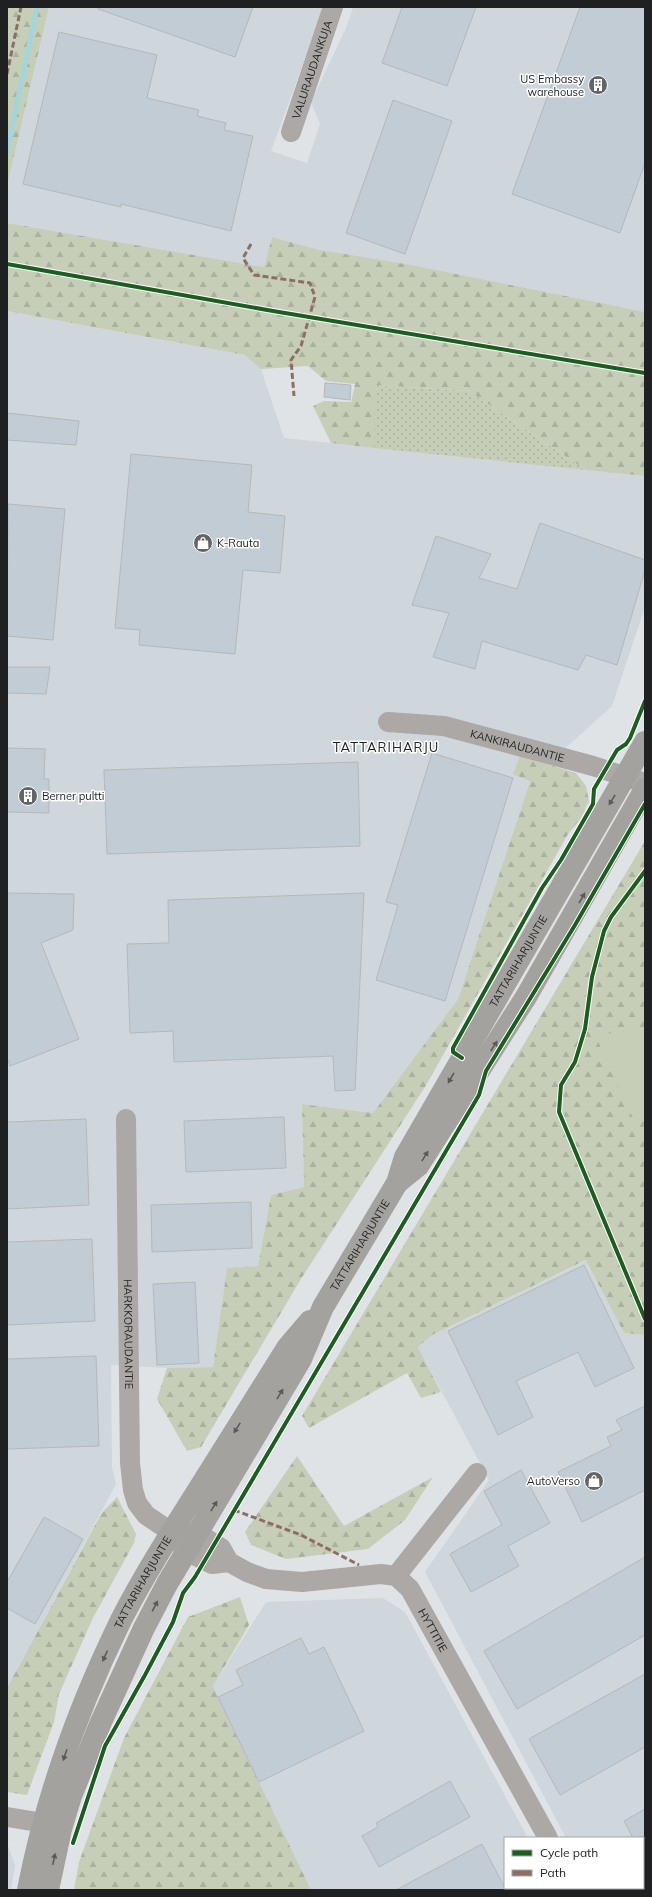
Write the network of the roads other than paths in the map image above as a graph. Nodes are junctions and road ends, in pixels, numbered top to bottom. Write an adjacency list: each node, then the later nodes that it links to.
1 (334, 7): 2 (street, VALURAUDANKUJA)
2 (291, 132)
3 (388, 722): 5 (street, KANKIRAUDANTIE)
4 (645, 742): 5 (main road, TATTARIHARJUNTIE)
5 (636, 780): 8 (main road, TATTARIHARJUNTIE, one-way to 8)
6 (645, 789): 8 (main road, TATTARIHARJUNTIE, one-way to 6)
7 (126, 1119): 11 (street, HARKKORAUDANTIE)
8 (397, 1184): 9 (main road, TATTARIHARJUNTIE)
9 (323, 1307): 11 (main road, TATTARIHARJUNTIE, one-way to 11); 12 (main road, TATTARIHARJUNTIE, one-way to 9)
10 (477, 1473): 13 (street)
11 (171, 1532): 12 (street); 15 (main road, TATTARIHARJUNTIE, one-way to 15)
12 (192, 1542): 13 (street); 15 (main road, TATTARIHARJUNTIE, one-way to 12)
13 (396, 1576): 16 (street, HYTTITIE)
14 (7, 1817): 15 (street)
15 (52, 1826): 17 (main road, TATTARIHARJUNTIE); 18 (main road, TATTARIHARJUNTIE, one-way to 15)
16 (547, 1837)
17 (28, 1890)
18 (48, 1890)

